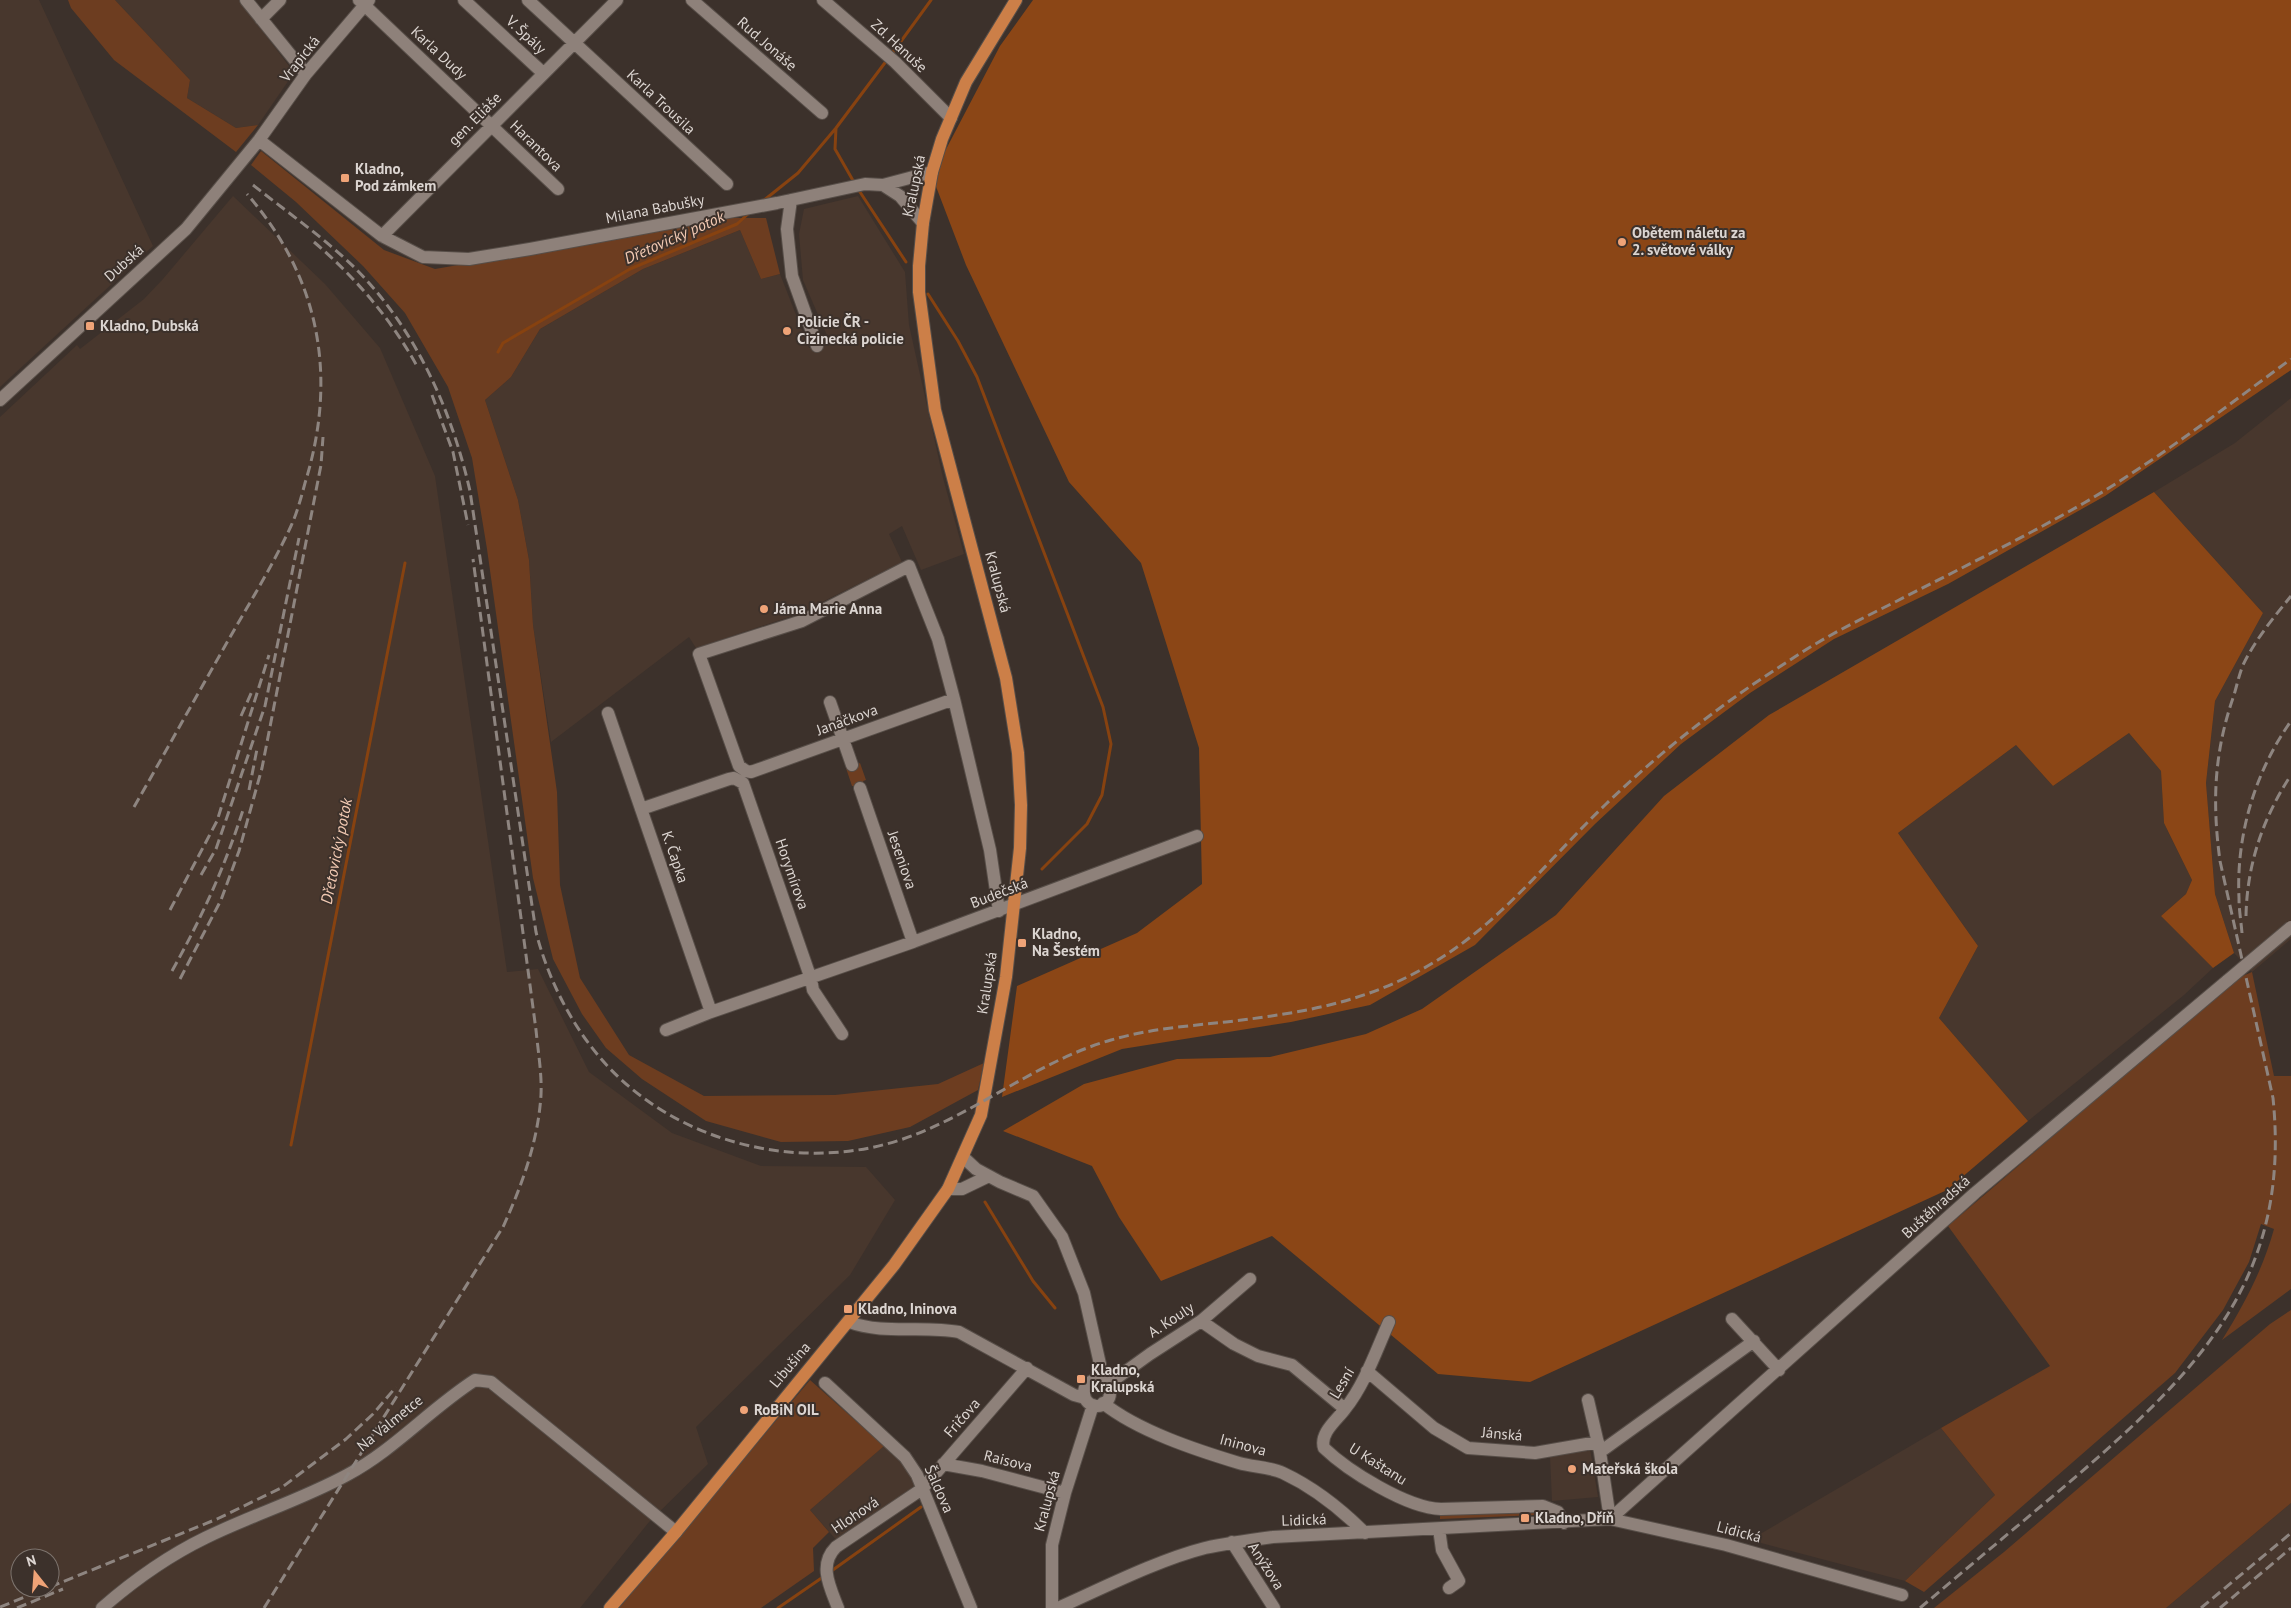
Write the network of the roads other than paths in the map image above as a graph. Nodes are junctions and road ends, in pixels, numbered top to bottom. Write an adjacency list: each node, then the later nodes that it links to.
1 (246, 0): 10 (street)
2 (280, 0): 10 (street)
3 (464, 0): 12 (street, V. Špály)
4 (528, 0): 11 (street, Karla Trousila)
5 (617, 0): 11 (street, gen. Eliáše)
6 (692, 0): 14 (street, Rud. Jonáše)
7 (823, 0): 15 (street, Zd. Hanuše)
8 (1016, 0): 15 (main road, Kralupská)
9 (364, 2): 13 (street, Vrapická); 16 (street, Karla Dudy)
10 (261, 19): 13 (street)
11 (573, 43): 12 (street, gen. Eliáše); 19 (street, Karla Trousila)
12 (542, 73): 16 (street, gen. Eliáše)
13 (306, 74): 17 (street, Vrapická)
14 (822, 113)
15 (951, 118): 18 (main road, Kralupská)
16 (492, 125): 21 (street, Harantova); 24 (street, gen. Eliáše)
17 (259, 140): 24 (street); 26 (street, Dubská)
18 (932, 172): 20 (street, Milana Babušky); 23 (main road, Kralupská)
19 (727, 184)
20 (884, 185): 22 (street, Milana Babušky); 23 (street)
21 (558, 190)
22 (791, 200): 24 (street, Milana Babušky); 25 (street)
23 (923, 223): 35 (main road, Kralupská)
24 (382, 236)
25 (817, 346)
26 (0, 400)
27 (954, 699): 30 (street, Janáčkova); 30 (street, Janáčkova); 36 (street)
28 (830, 702): 30 (street)
29 (608, 713): 33 (street, K. Čapka)
30 (843, 739): 31 (street)
31 (852, 765)
32 (860, 788): 38 (street, Jeseniova)
33 (641, 809): 39 (street, Horymírova); 40 (street, K. Čapka)
34 (1197, 836): 35 (street, Budečská)
35 (1014, 904): 36 (street, Budečská); 43 (main road, Kralupská)
36 (999, 910): 38 (street, Budečská)
37 (2291, 927): 53 (street, Buštěhradská, bridge)
38 (913, 942): 39 (street, Budečská)
39 (811, 979): 40 (street, Budečská); 42 (street)
40 (711, 1012): 41 (street, Budečská)
41 (666, 1030)
42 (842, 1034)
43 (963, 1157): 44 (street); 45 (main road, Libušina)
44 (989, 1176): 45 (street); 55 (street)
45 (948, 1189): 49 (main road, Libušina)
46 (1250, 1279): 48 (street, A. Kouly)
47 (1732, 1319): 51 (street)
48 (1201, 1321): 55 (street, A. Kouly); 59 (street)
49 (849, 1322): 52 (street, Ininova); 68 (main road, Libušina)
50 (1389, 1322): 54 (street, Lesní)
51 (1754, 1341): 53 (street); 60 (street, Jánská)
52 (1027, 1368): 58 (street, Ininova); 62 (street, Fričova)
53 (1779, 1370): 65 (street, Buštěhradská)
54 (1368, 1371): 59 (street, Lesní); 60 (street, Jánská)
55 (1102, 1382): 58 (street); 58 (street)
56 (825, 1383): 63 (street, Šaldova)
57 (1588, 1400): 60 (street)
58 (1094, 1402): 64 (street, Kralupská); 69 (street, Ininova)
59 (1345, 1410): 61 (street, Lesní)
60 (1599, 1447): 65 (street)
61 (1331, 1453): 66 (street, U Kaštanu)
62 (943, 1464): 63 (street, Fričova); 64 (street, Raisova)
63 (922, 1489): 75 (street, Hlohová); 76 (street, Šaldova)
64 (1065, 1493): 77 (street, Kralupská)
65 (1610, 1519): 66 (street, Lidická); 72 (street, Lidická)
66 (1564, 1523): 67 (street, Lidická)
67 (1439, 1529): 69 (street, Lidická); 71 (street)
68 (676, 1532): 73 (street, Na Valmetce); 74 (main road, Libušina)
69 (1365, 1533): 70 (street, Lidická)
70 (1232, 1542): 78 (street, Lidická); 79 (street, Anýžova)
71 (1449, 1588)
72 (1902, 1595)
73 (102, 1608)
74 (610, 1608)
75 (838, 1608)
76 (971, 1608)
77 (1052, 1608)
78 (1058, 1608)
79 (1274, 1608)

